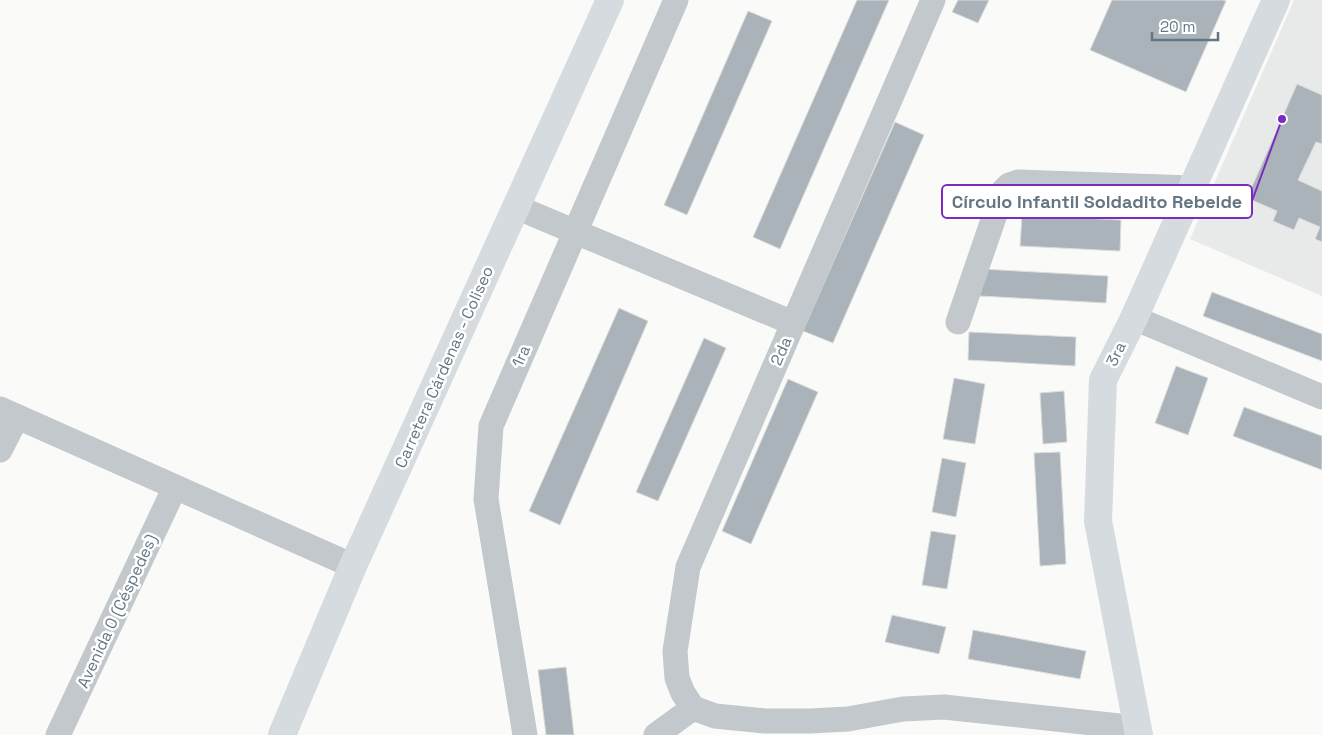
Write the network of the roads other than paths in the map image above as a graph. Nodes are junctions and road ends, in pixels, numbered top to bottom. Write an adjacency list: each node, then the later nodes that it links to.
1 (610, 0): 6 (main road, Carretera Cárdenas - Coliseo)
2 (676, 0): 7 (street, 1ra)
3 (933, 0): 10 (street, 2da)
4 (1276, 0): 5 (main road, 3ra)
5 (1192, 188): 8 (main road, 3ra); 9 (street)
6 (516, 208): 7 (street); 15 (main road, Carretera Cárdenas - Coliseo)
7 (575, 232): 10 (street); 21 (street, 1ra)
8 (1134, 318): 11 (street); 18 (main road, 3ra)
9 (958, 322)
10 (793, 323): 16 (street, 2da)
11 (1322, 397)
12 (9, 413): 13 (street); 14 (street)
13 (0, 450)
14 (175, 487): 15 (street); 19 (street, Avenida 0 (Céspedes))
15 (354, 566): 20 (main road, Carretera Cárdenas - Coliseo)
16 (693, 708): 17 (street); 22 (street)
17 (1043, 727): 18 (street)
18 (1139, 732)
19 (58, 735)
20 (282, 735)
21 (524, 735)
22 (656, 735)

